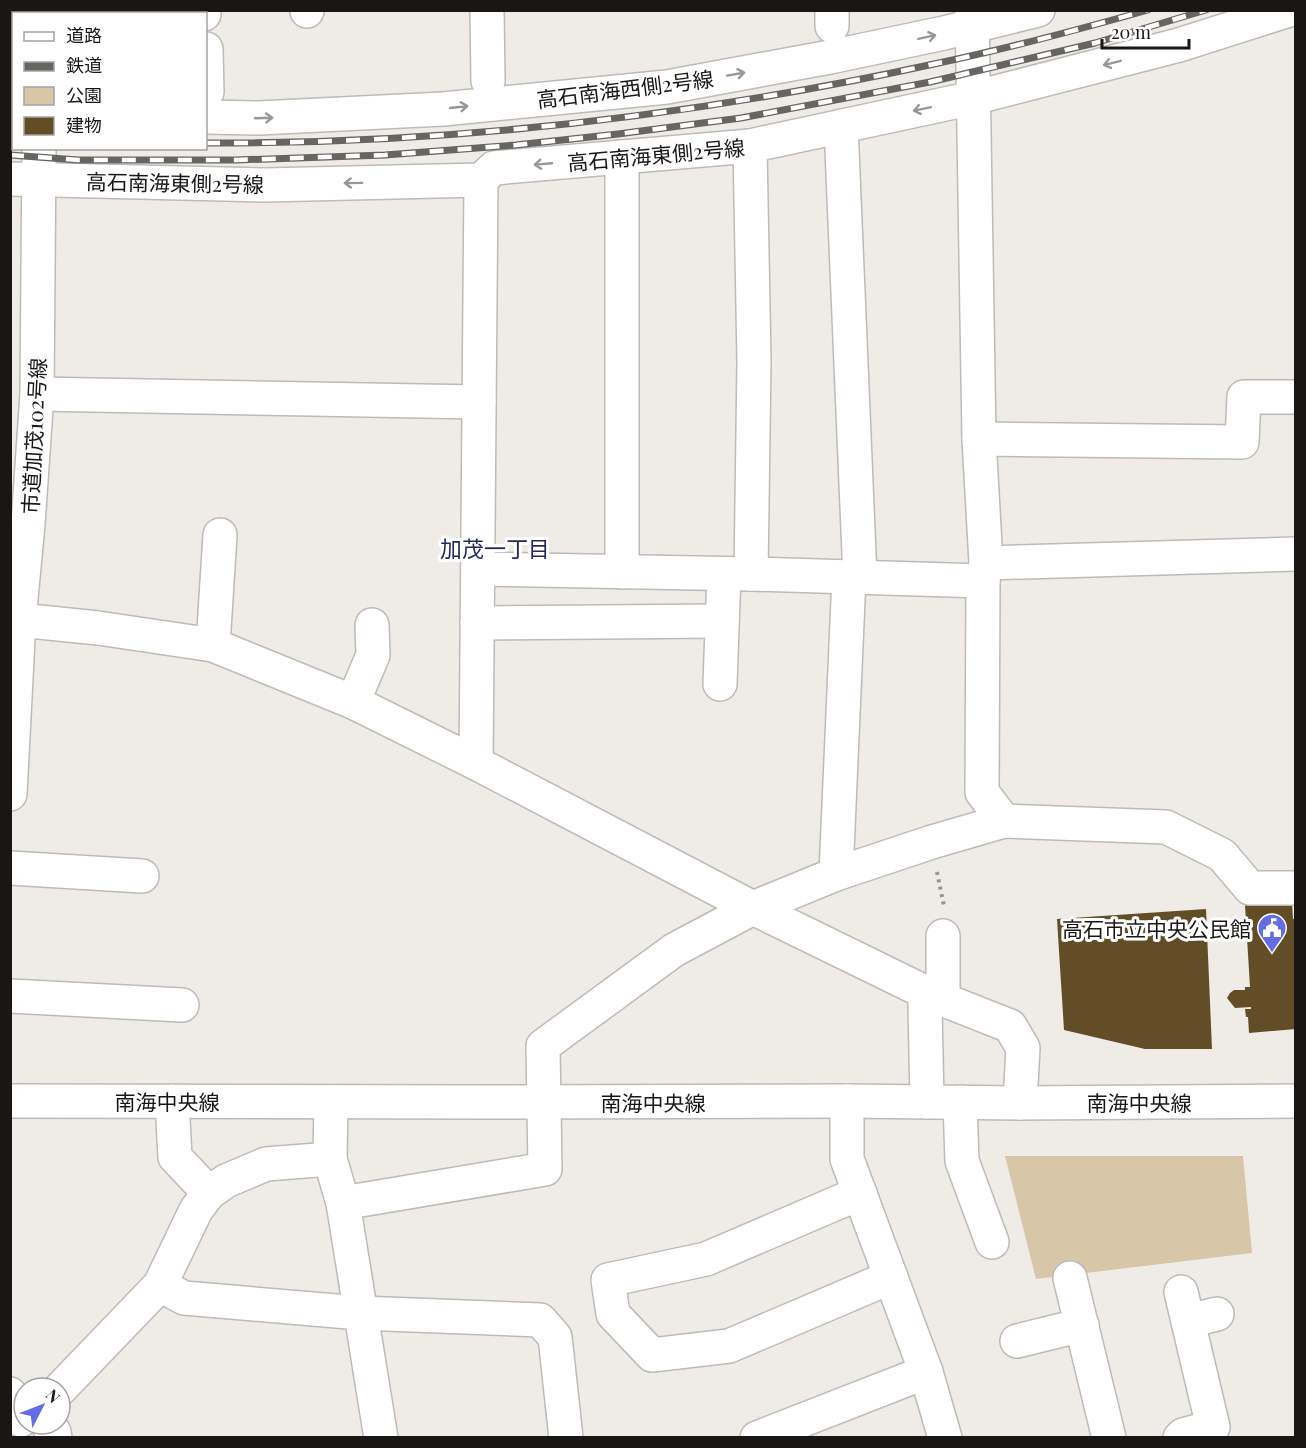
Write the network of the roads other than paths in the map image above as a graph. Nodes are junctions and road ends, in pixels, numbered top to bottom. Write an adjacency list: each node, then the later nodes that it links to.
1 (487, 10): 5 (street)
2 (1038, 10): 4 (street, 高石南海西側2号線)
3 (1289, 10): 6 (street, 高石南海東側2号線, one-way to 6)
4 (972, 19): 6 (street); 7 (street, 高石南海西側2号線, one-way to 4)
5 (489, 81)
6 (973, 98): 8 (street, 高石南海東側2号線, one-way to 8); 16 (street)
7 (207, 117)
8 (840, 126): 9 (street, 高石南海東側2号線); 23 (street)
9 (750, 146): 10 (street, 高石南海東側2号線); 22 (street)
10 (622, 157): 12 (street, 高石南海東側2号線, one-way to 12); 20 (street)
11 (29, 169): 12 (street, 高石南海東側2号線, one-way to 11); 13 (street, 市道加茂102号線)
12 (481, 180): 15 (street)
13 (37, 394): 15 (street); 24 (street, 市道加茂102号線)
14 (1296, 397): 16 (street)
15 (479, 402): 19 (street)
16 (979, 439): 21 (street)
17 (220, 535): 28 (street)
18 (1296, 554): 21 (street)
19 (478, 569): 20 (street); 26 (street)
20 (622, 572): 22 (street)
21 (985, 572): 23 (street); 33 (street)
22 (738, 574): 23 (street); 25 (street)
23 (855, 578): 35 (street)
24 (15, 620): 28 (street); 32 (street, 市道加茂102号線)
25 (722, 621): 26 (street); 29 (street)
26 (477, 623): 31 (street)
27 (372, 625): 30 (street)
28 (213, 645): 30 (street)
29 (720, 684)
30 (353, 702): 31 (street)
31 (476, 763): 38 (street)
32 (10, 794)
33 (1004, 821): 35 (street); 37 (street)
34 (10, 868): 36 (street)
35 (836, 874): 38 (street)
36 (142, 876)
37 (1296, 888)
38 (753, 908): 41 (street); 48 (street)
39 (943, 936): 41 (street)
40 (10, 996): 42 (street)
41 (935, 997): 49 (street); 51 (street)
42 (182, 1005)
43 (10, 1101): 44 (street, 南海中央線)
44 (172, 1101): 47 (street, 南海中央線); 53 (street)
45 (847, 1101): 48 (street, 南海中央線); 49 (street, 南海中央線); 54 (street)
46 (1296, 1101): 51 (street, 南海中央線)
47 (330, 1102): 48 (street, 南海中央線); 52 (street)
48 (543, 1102): 55 (street)
49 (927, 1102): 50 (street, 南海中央線)
50 (960, 1102): 51 (street, 南海中央線); 56 (street)
51 (1020, 1103)
52 (330, 1159): 53 (street); 55 (street)
53 (209, 1193): 59 (street)
54 (860, 1193): 57 (street); 57 (street)
55 (343, 1203): 61 (street)
56 (992, 1242)
57 (891, 1277): 64 (street)
58 (1070, 1278): 62 (street)
59 (160, 1285): 61 (street); 65 (street)
60 (1196, 1309): 71 (street)
61 (360, 1314): 66 (street); 67 (street)
62 (1082, 1325): 63 (street); 70 (street)
63 (1017, 1341)
64 (926, 1372): 68 (street); 69 (street)
65 (72, 1377)
66 (381, 1437)
67 (566, 1437)
68 (758, 1437)
69 (945, 1437)
70 (1109, 1437)
71 (1180, 1437)

